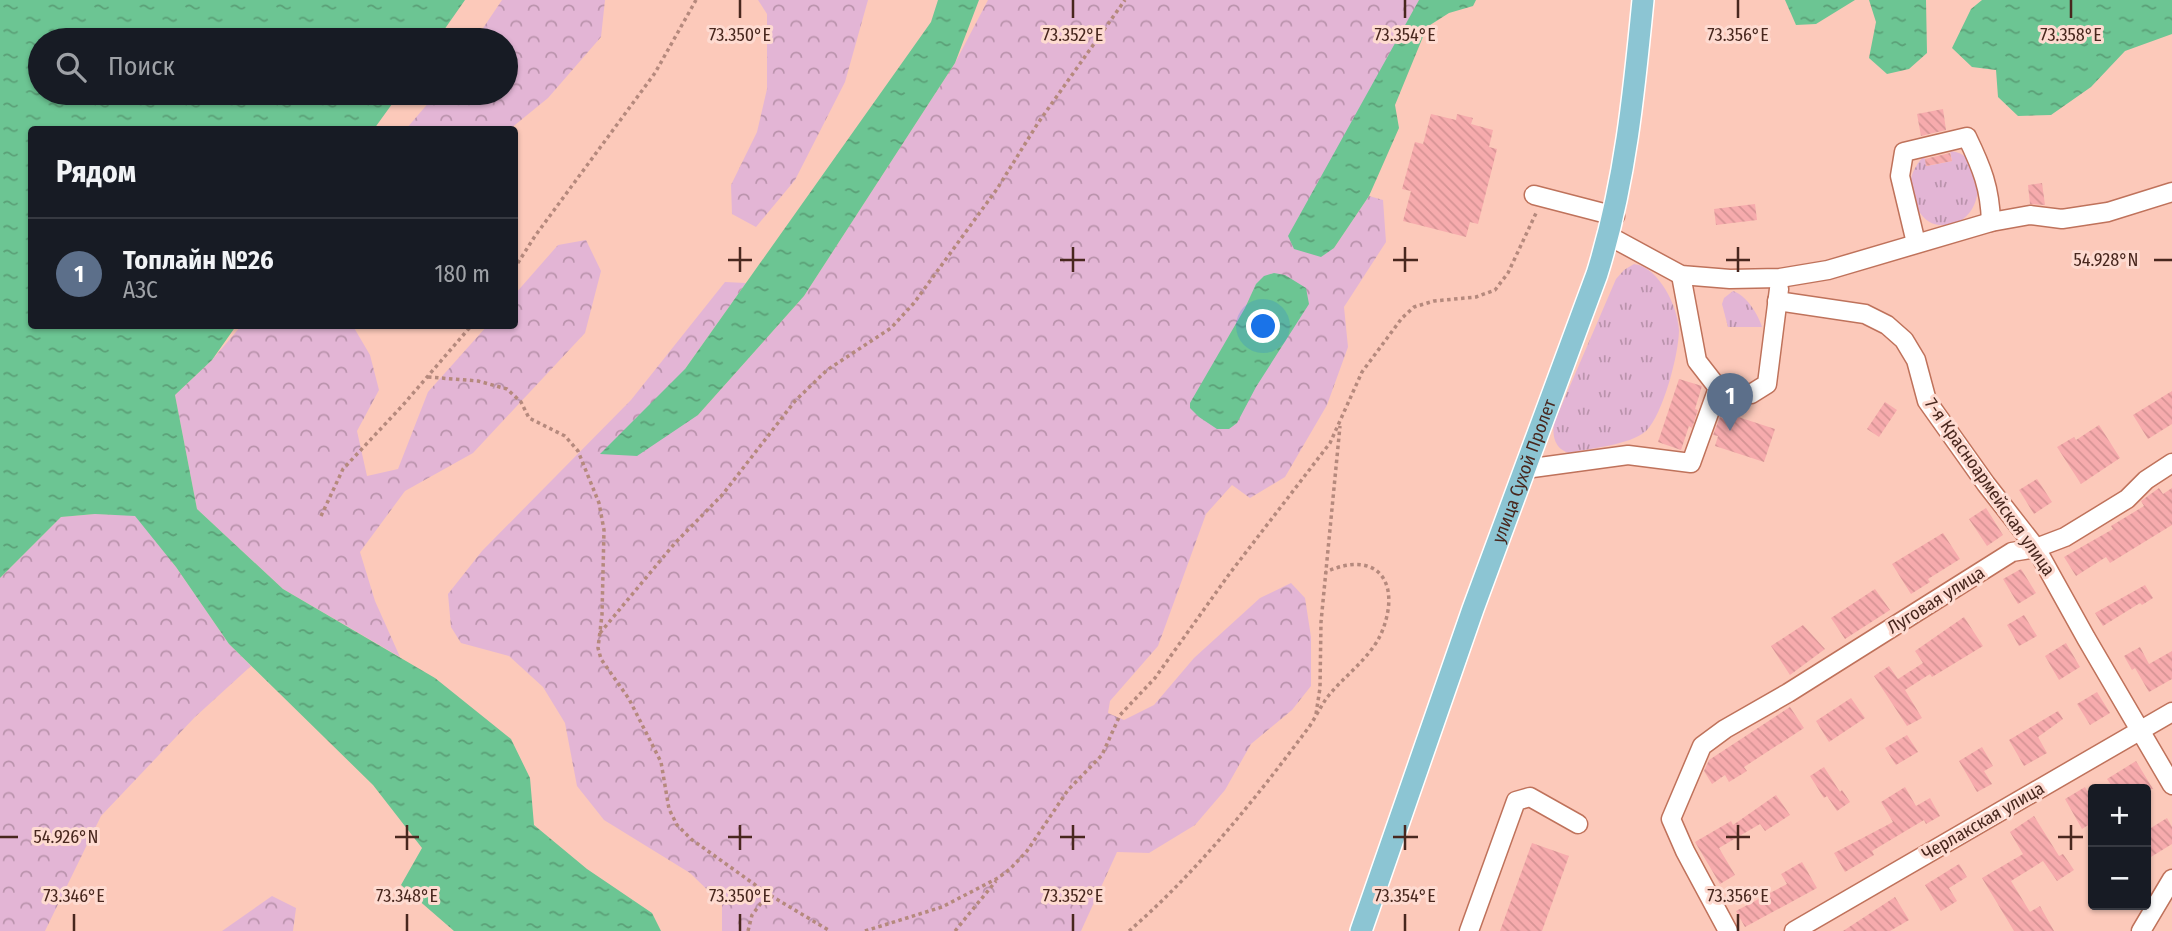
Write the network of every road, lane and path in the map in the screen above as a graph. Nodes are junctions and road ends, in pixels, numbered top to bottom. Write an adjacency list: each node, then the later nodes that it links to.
1 (696, 0): 10 (path)
2 (1125, 0): 23 (path)
3 (1643, 0): 8 (main road, улица Сухой Пролет)
4 (2172, 192): 7 (street)
5 (1534, 195): 6 (street)
6 (1552, 200): 8 (street); 17 (path)
7 (1991, 222): 9 (street); 9 (street)
8 (1612, 226): 11 (street); 19 (main road, улица Сухой Пролет)
9 (1916, 243): 12 (street)
10 (518, 263)
11 (1681, 275): 12 (street); 16 (street)
12 (1780, 278): 13 (street)
13 (1777, 301): 16 (street); 21 (street, 7-я Красноармейская улица)
14 (468, 329): 15 (path)
15 (428, 377): 20 (path); 23 (path)
16 (1718, 387): 19 (street)
17 (1340, 424): 22 (path); 29 (path)
18 (2172, 463): 21 (street, Луговая улица)
19 (1525, 469): 37 (main road, улица Сухой Пролет)
20 (321, 516)
21 (2036, 548): 26 (street, 7-я Красноармейская улица); 39 (street, Луговая улица)
22 (1326, 572): 25 (path); 25 (path)
23 (600, 633): 31 (path)
24 (2172, 712): 26 (street, Черлакская улица)
25 (1316, 716): 36 (path)
26 (2140, 730): 27 (street, 7-я Красноармейская улица); 40 (street, Черлакская улица)
27 (2172, 785)
28 (1578, 824): 38 (street)
29 (998, 878): 34 (path); 35 (path)
30 (2172, 879): 41 (street)
31 (768, 894): 32 (path); 33 (path)
32 (748, 931)
33 (830, 931)
34 (864, 931)
35 (955, 931)
36 (1129, 931)
37 (1361, 931)
38 (1468, 931)
39 (1728, 931)
40 (1794, 931)
41 (2141, 931)

